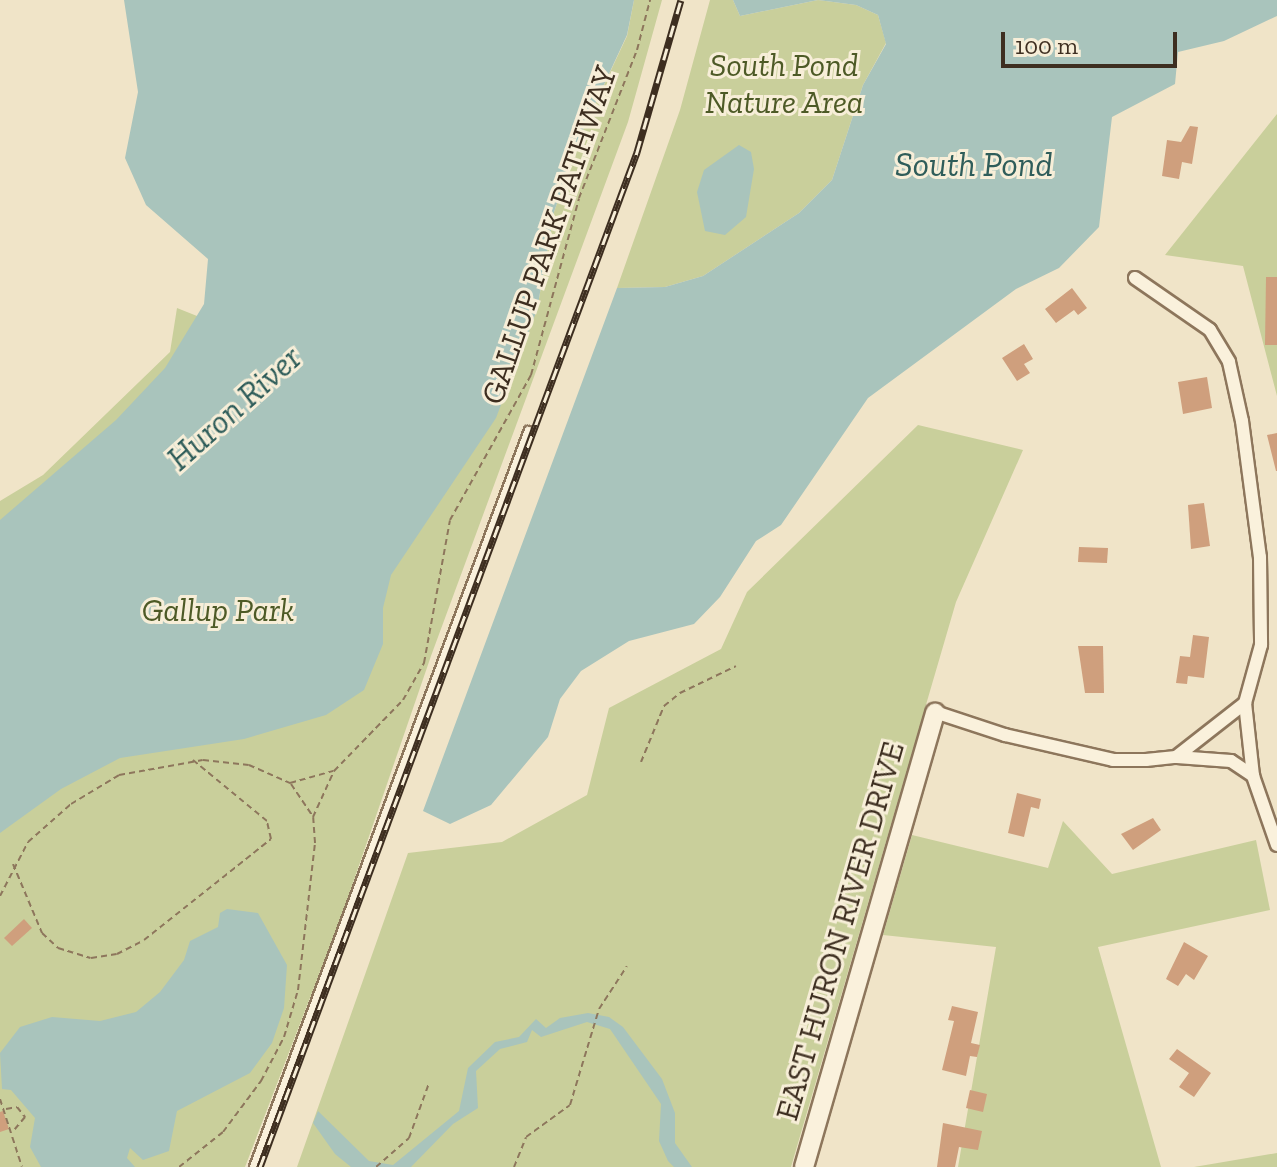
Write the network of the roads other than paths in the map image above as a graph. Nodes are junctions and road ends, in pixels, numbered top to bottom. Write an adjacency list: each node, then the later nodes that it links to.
1 (1135, 278): 3 (street)
2 (528, 430): 8 (lane)
3 (1245, 703): 5 (street); 6 (street)
4 (935, 712): 5 (street); 9 (main road, EAST HURON RIVER DRIVE)
5 (1176, 757): 6 (street)
6 (1253, 776): 7 (street)
7 (1277, 845)
8 (253, 1167)
9 (804, 1167)

